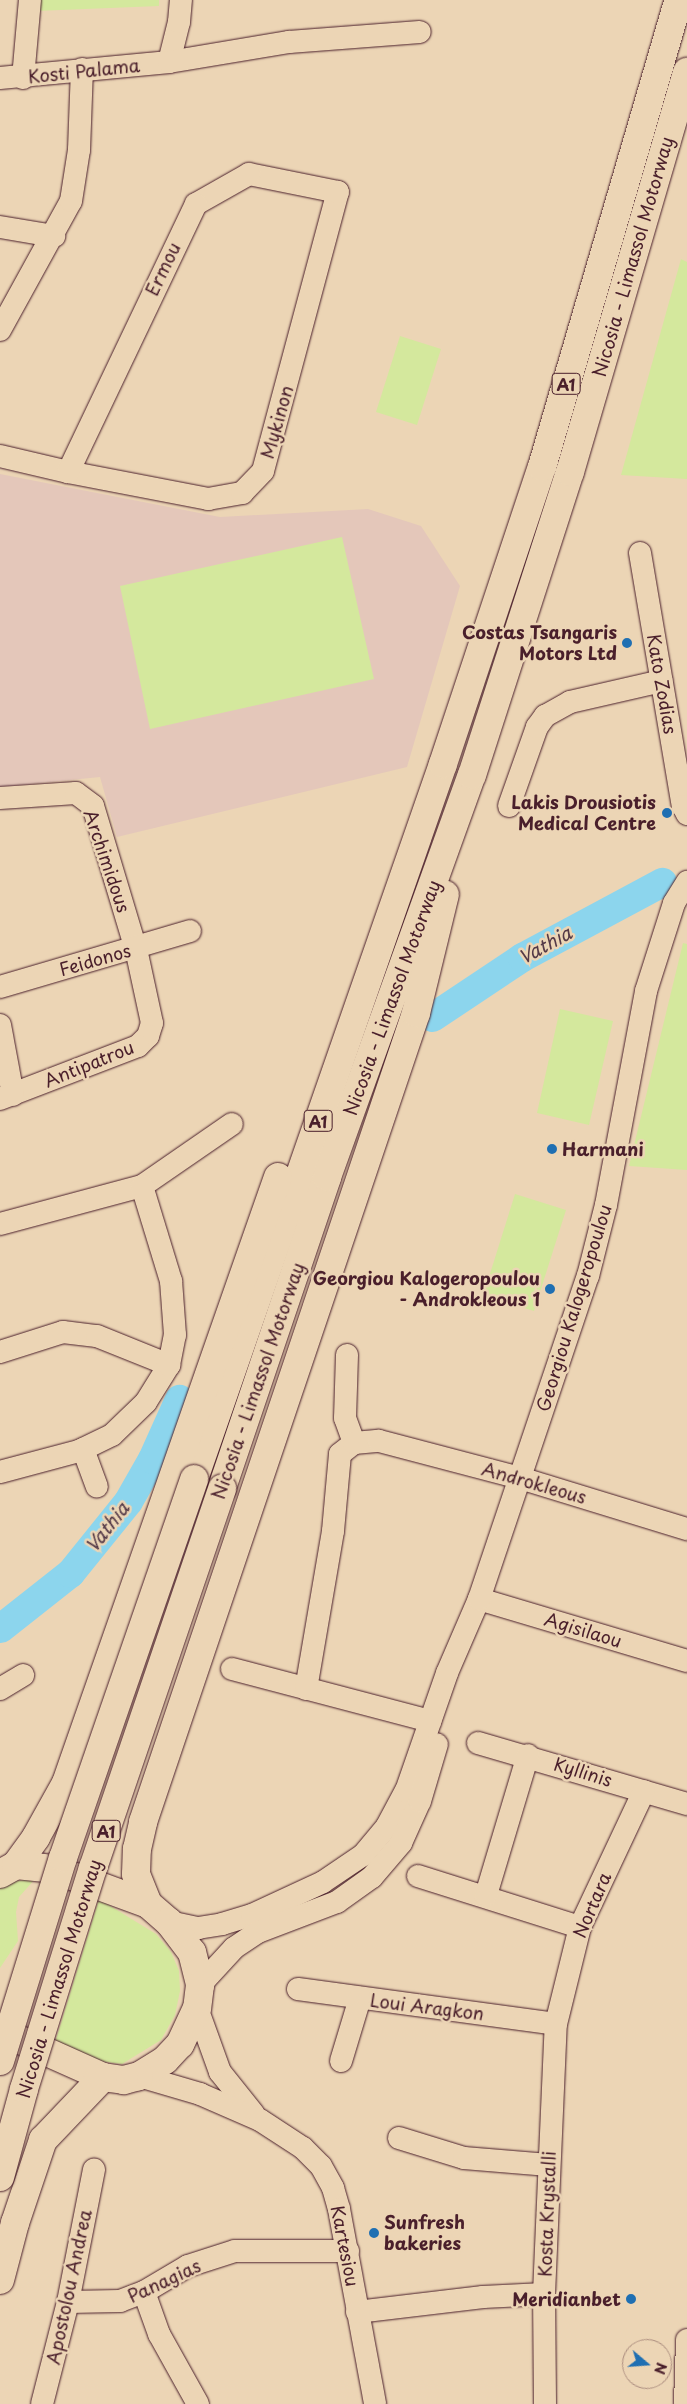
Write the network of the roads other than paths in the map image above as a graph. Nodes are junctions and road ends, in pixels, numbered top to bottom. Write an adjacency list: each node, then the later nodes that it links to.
1 (25, 0): 9 (street)
2 (181, 0): 5 (street)
3 (679, 0): 18 (main road, Nicosia - Limassol Motorway / A1)
4 (420, 32): 5 (street, Kosti Palama)
5 (169, 62): 6 (street, Kosti Palama)
6 (82, 69): 9 (street, Kosti Palama); 12 (street)
7 (687, 72): 19 (main road, Nicosia - Limassol Motorway / A1)
8 (0, 78): 9 (street, Kosti Palama)
9 (23, 78)
10 (338, 192): 15 (street, Ermou); 15 (street, Mykinon)
11 (0, 227): 12 (street)
12 (54, 236): 13 (street)
13 (0, 330)
14 (0, 456): 15 (street, Mykinon)
15 (68, 472)
16 (640, 553): 17 (street, Kato Zodias)
17 (662, 681): 21 (street); 22 (street, Kato Zodias)
18 (443, 764): 53 (main road); 64 (main road, Nicosia - Limassol Motorway / A1, bridge)
19 (472, 776): 56 (main road); 72 (main road, Nicosia - Limassol Motorway / A1, bridge)
20 (0, 798): 25 (street, Archimidous)
21 (509, 806)
22 (687, 814)
23 (687, 882): 38 (street, Georgiou Kalogeropoulou)
24 (190, 931): 25 (street, Feidonos)
25 (136, 949): 26 (street, Feidonos); 28 (street, Antipatrou)
26 (0, 987)
27 (0, 1025): 28 (street)
28 (6, 1097)
29 (232, 1124): 30 (street)
30 (142, 1186): 31 (street); 34 (street)
31 (0, 1224)
32 (0, 1352): 34 (street)
33 (347, 1355): 35 (street)
34 (170, 1365): 36 (street)
35 (354, 1443): 38 (street, Androkleous); 47 (street)
36 (83, 1449): 37 (street); 39 (street)
37 (0, 1472)
38 (520, 1478): 40 (street, Androkleous); 41 (street, Georgiou Kalogeropoulou)
39 (97, 1487)
40 (687, 1529)
41 (479, 1599): 42 (street, Georgiou Kalogeropoulou); 43 (street, Agisilaou)
42 (463, 1642): 48 (street); 60 (street)
43 (687, 1661)
44 (232, 1669): 47 (street)
45 (23, 1675): 46 (street)
46 (0, 1689)
47 (306, 1689): 48 (street)
48 (430, 1721): 57 (street)
49 (478, 1743): 50 (street, Kyllinis)
50 (528, 1755): 51 (street, Kyllinis); 55 (street)
51 (644, 1791): 52 (street, Kyllinis); 58 (street, Nortara)
52 (687, 1804)
53 (8, 1870): 56 (main road)
54 (418, 1876): 55 (street)
55 (486, 1896): 58 (street)
56 (148, 1904): 57 (main road)
57 (169, 1922): 60 (main road)
58 (580, 1927): 62 (street, Nortara)
59 (298, 1990): 61 (street, Loui Aragkon)
60 (198, 1996): 66 (main road); 68 (street, Kartesiou)
61 (360, 1998): 62 (street, Loui Aragkon); 65 (street)
62 (556, 2024): 70 (street, Kosta Krystalli)
63 (0, 2031): 67 (main road)
64 (0, 2061)
65 (341, 2061)
66 (139, 2076): 67 (main road); 68 (street, Kartesiou)
67 (103, 2077): 74 (main road)
68 (260, 2120): 73 (street, Kartesiou)
69 (399, 2138): 70 (street)
70 (549, 2165): 76 (street, Kosta Krystalli)
71 (94, 2170): 77 (street, Apostolou Andrea)
72 (0, 2177)
73 (348, 2252): 75 (street, Panagias); 78 (street, Kartesiou)
74 (0, 2280)
75 (144, 2292): 77 (street, Panagias); 81 (street)
76 (544, 2294): 78 (street); 83 (street, Kosta Krystalli)
77 (68, 2302): 80 (street, Apostolou Andrea)
78 (357, 2312): 82 (street, Kartesiou)
79 (687, 2340): 84 (street)
80 (42, 2404)
81 (198, 2404)
82 (375, 2404)
83 (545, 2404)
84 (685, 2404)

